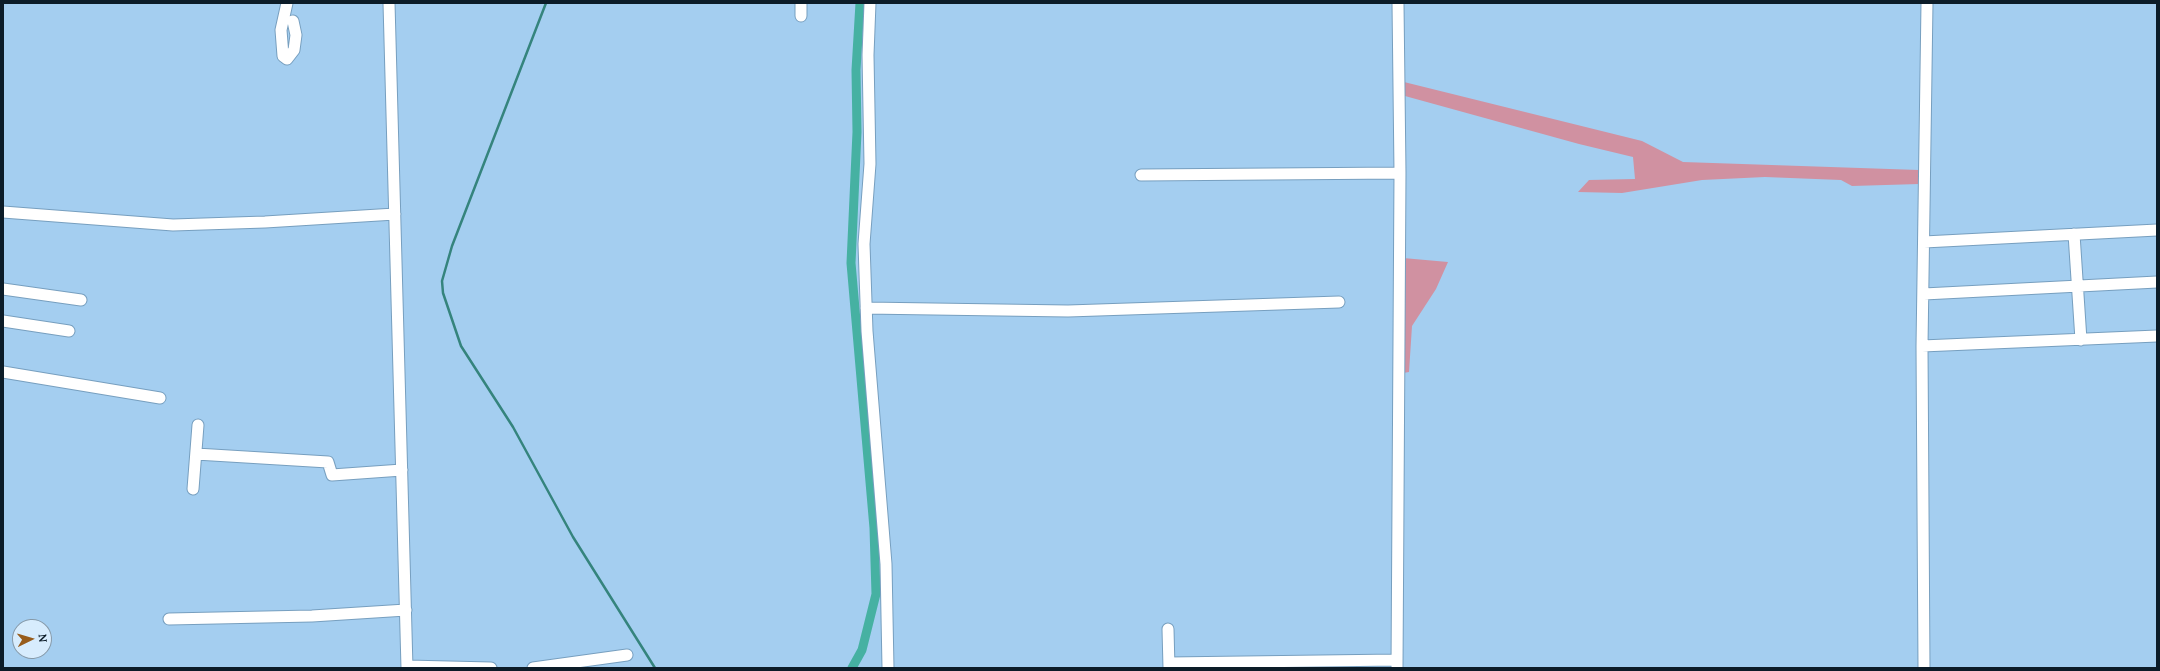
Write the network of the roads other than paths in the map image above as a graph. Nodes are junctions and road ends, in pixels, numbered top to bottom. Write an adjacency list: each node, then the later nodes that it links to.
1 (287, 3): 8 (street)
2 (389, 3): 12 (street)
3 (801, 3): 7 (street)
4 (870, 3): 22 (street)
5 (1398, 3): 9 (street)
6 (1927, 3): 15 (street)
7 (801, 16)
8 (294, 21)
9 (1400, 173): 10 (street); 38 (street)
10 (1141, 175)
11 (3, 212): 12 (street)
12 (395, 214): 32 (street)
13 (2157, 230): 14 (street)
14 (2074, 234): 15 (street); 17 (street)
15 (1924, 242): 19 (street)
16 (2157, 282): 17 (street)
17 (2077, 286): 19 (street); 26 (street)
18 (3, 289): 20 (street)
19 (1924, 294): 27 (street)
20 (81, 300)
21 (1339, 302): 22 (street)
22 (866, 308): 43 (street)
23 (3, 321): 24 (street)
24 (69, 331)
25 (2157, 336): 26 (street)
26 (2081, 340): 27 (street)
27 (1922, 346): 44 (street)
28 (3, 372): 29 (street)
29 (160, 398)
30 (198, 425): 31 (street)
31 (196, 454): 32 (street); 33 (street)
32 (402, 470): 34 (street)
33 (193, 489)
34 (406, 610): 35 (street); 40 (street)
35 (169, 619)
36 (1168, 629): 39 (street)
37 (627, 655): 42 (street)
38 (1397, 664): 39 (street)
39 (1169, 666)
40 (407, 667): 41 (street)
41 (491, 668)
42 (533, 668)
43 (888, 668)
44 (1924, 668)

